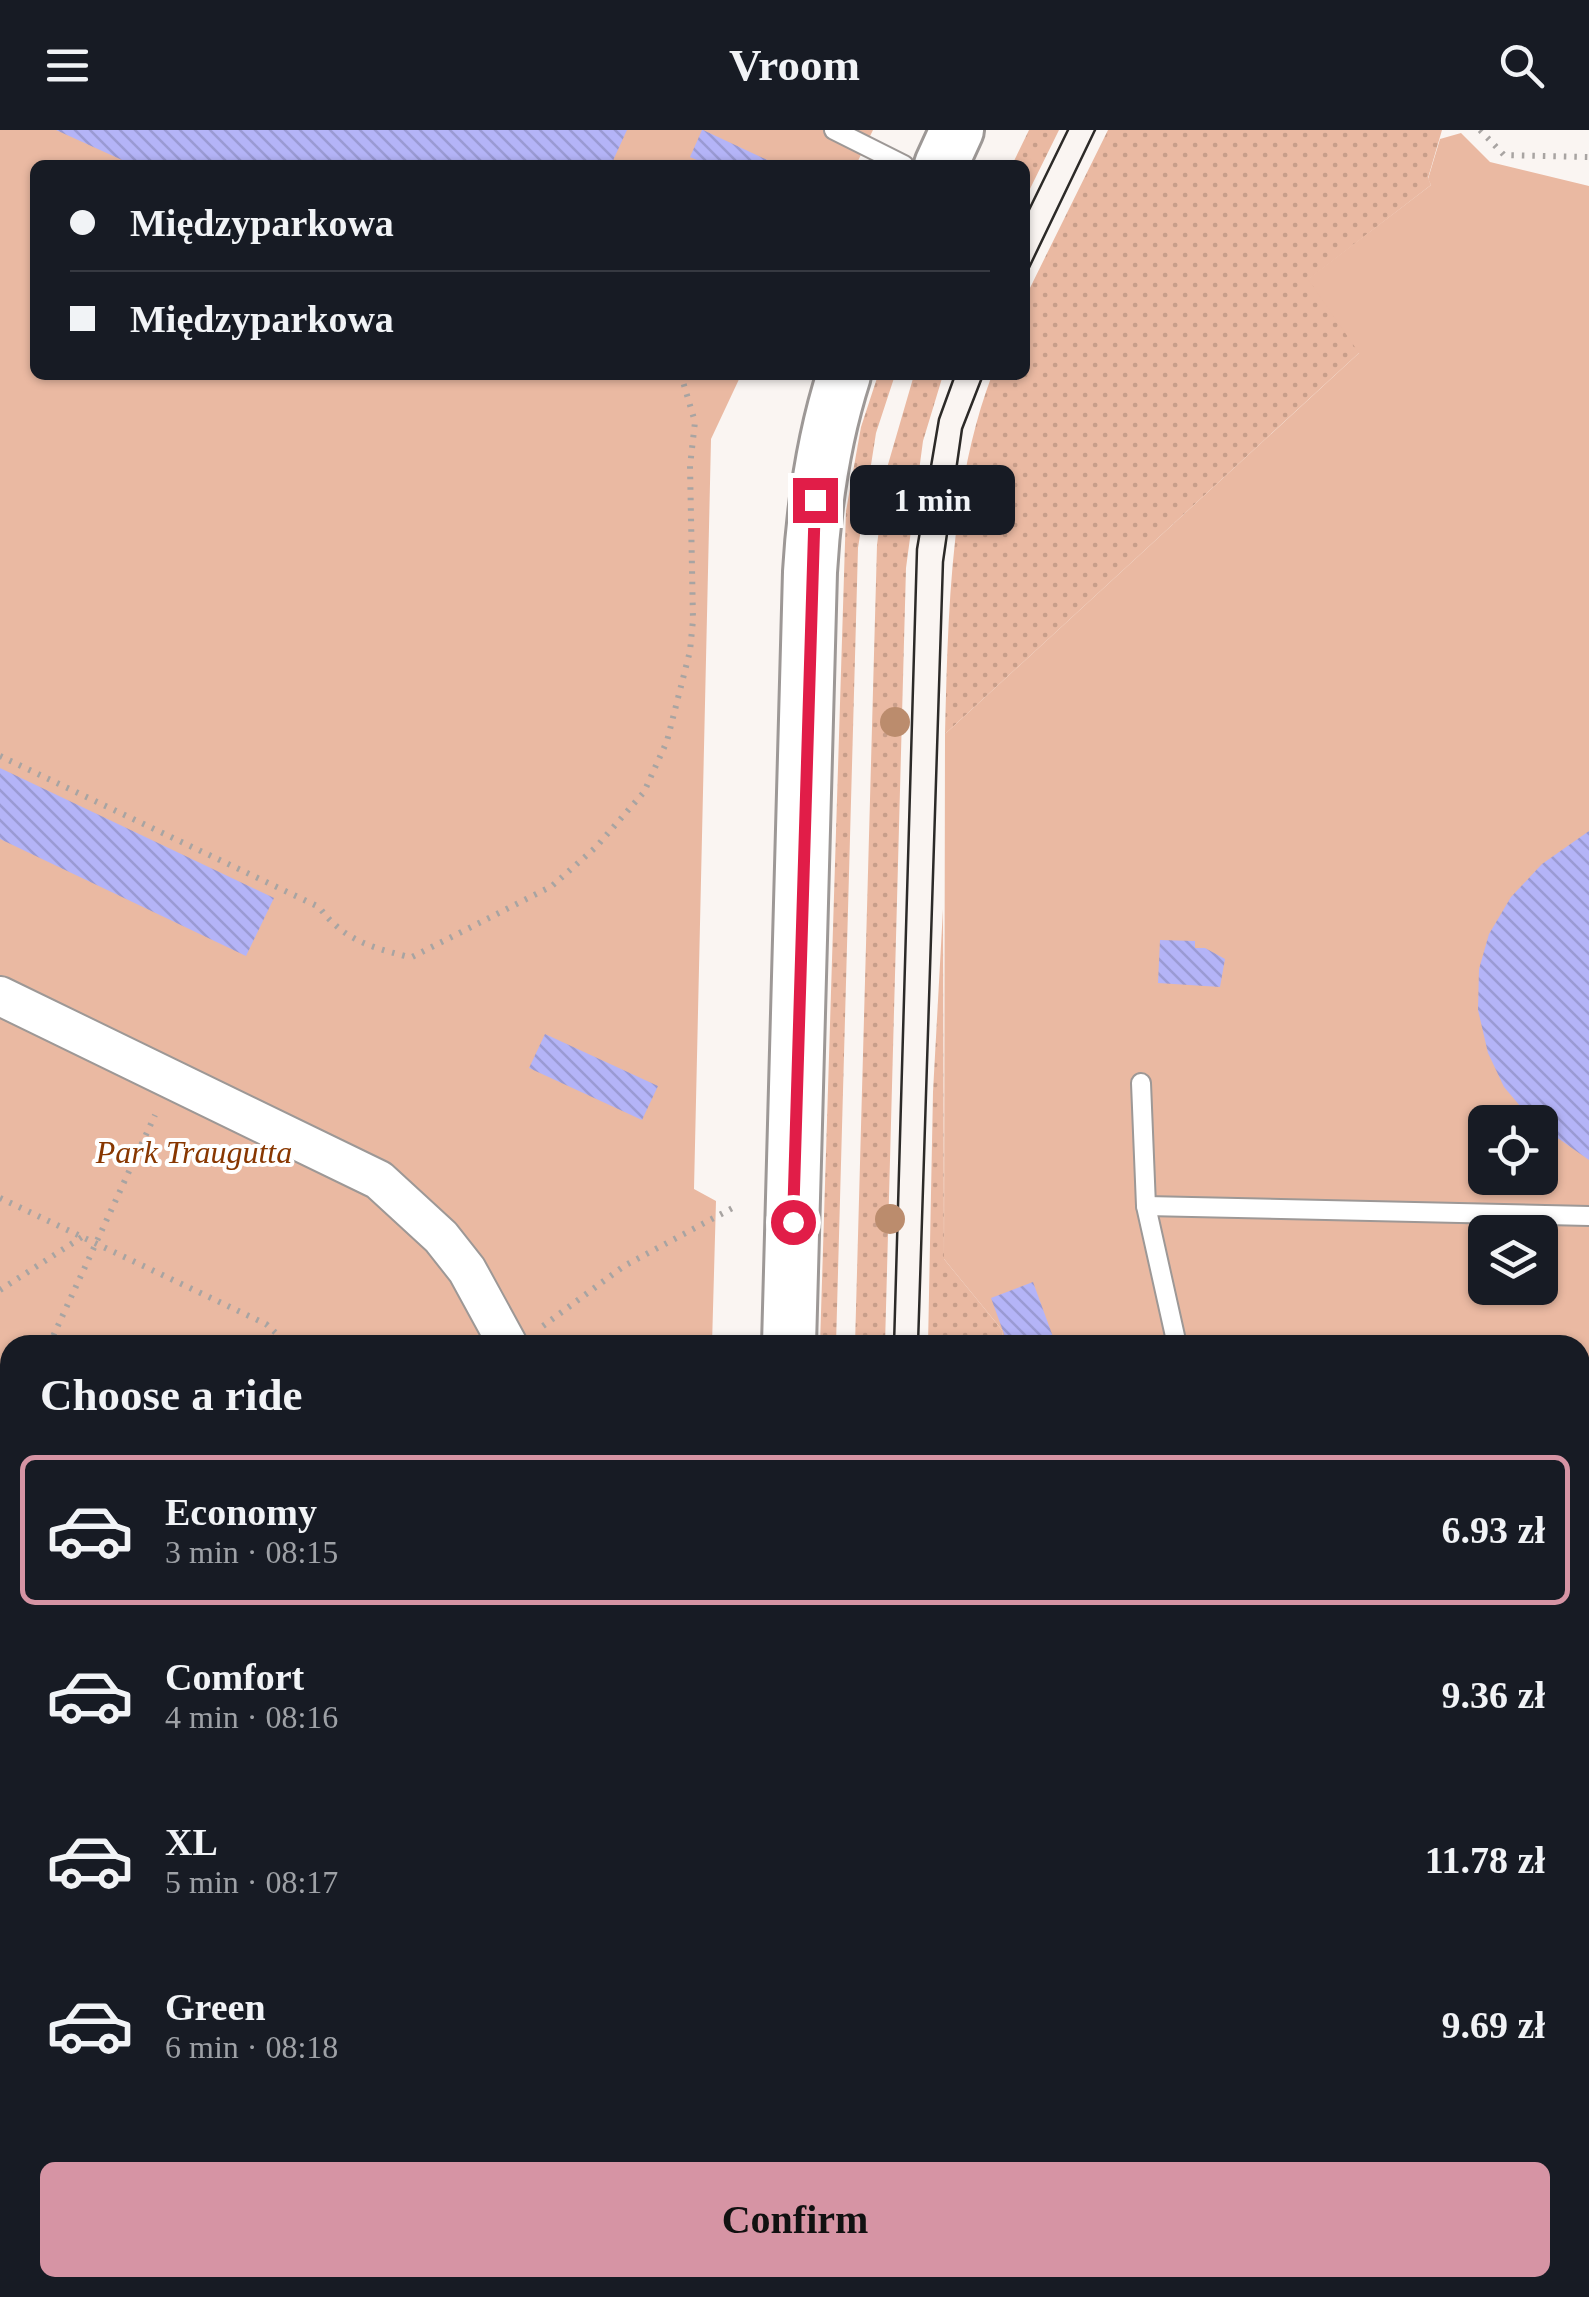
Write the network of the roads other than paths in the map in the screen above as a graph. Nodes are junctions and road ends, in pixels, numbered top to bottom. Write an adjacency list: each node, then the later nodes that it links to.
1 (834, 130): 3 (lane)
2 (957, 130): 4 (street)
3 (894, 160)
4 (942, 160)
5 (842, 380): 11 (street)
6 (0, 996): 10 (street)
7 (1141, 1083): 8 (lane)
8 (1146, 1206): 9 (lane); 12 (lane)
9 (1589, 1216)
10 (517, 1335)
11 (789, 1335)
12 (1175, 1335)

